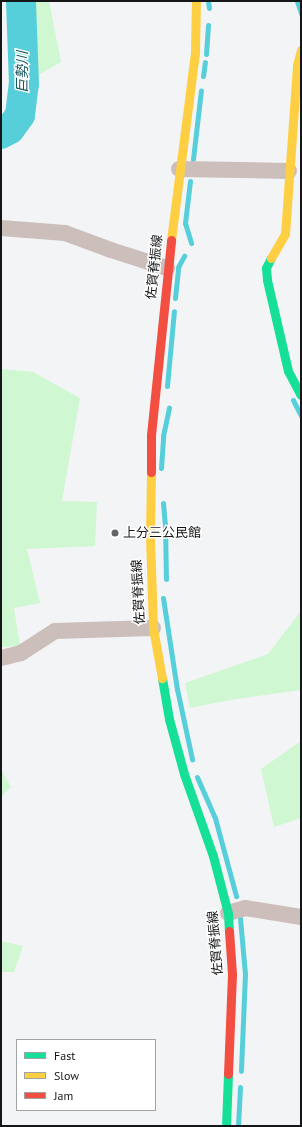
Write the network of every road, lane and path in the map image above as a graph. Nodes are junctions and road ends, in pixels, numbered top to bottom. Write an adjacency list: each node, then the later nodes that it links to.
1 (196, 1): 3 (main road, 佐賀脊振線)
2 (301, 50): 4 (main road)
3 (179, 169): 4 (street); 6 (main road, 佐賀脊振線)
4 (289, 171): 7 (main road)
5 (1, 228): 6 (street)
6 (167, 268): 8 (main road, 佐賀脊振線)
7 (301, 394)
8 (153, 628): 9 (street); 10 (main road, 佐賀脊振線)
9 (1, 658)
10 (228, 913): 11 (street); 12 (main road, 佐賀脊振線)
11 (301, 917)
12 (226, 1126)

